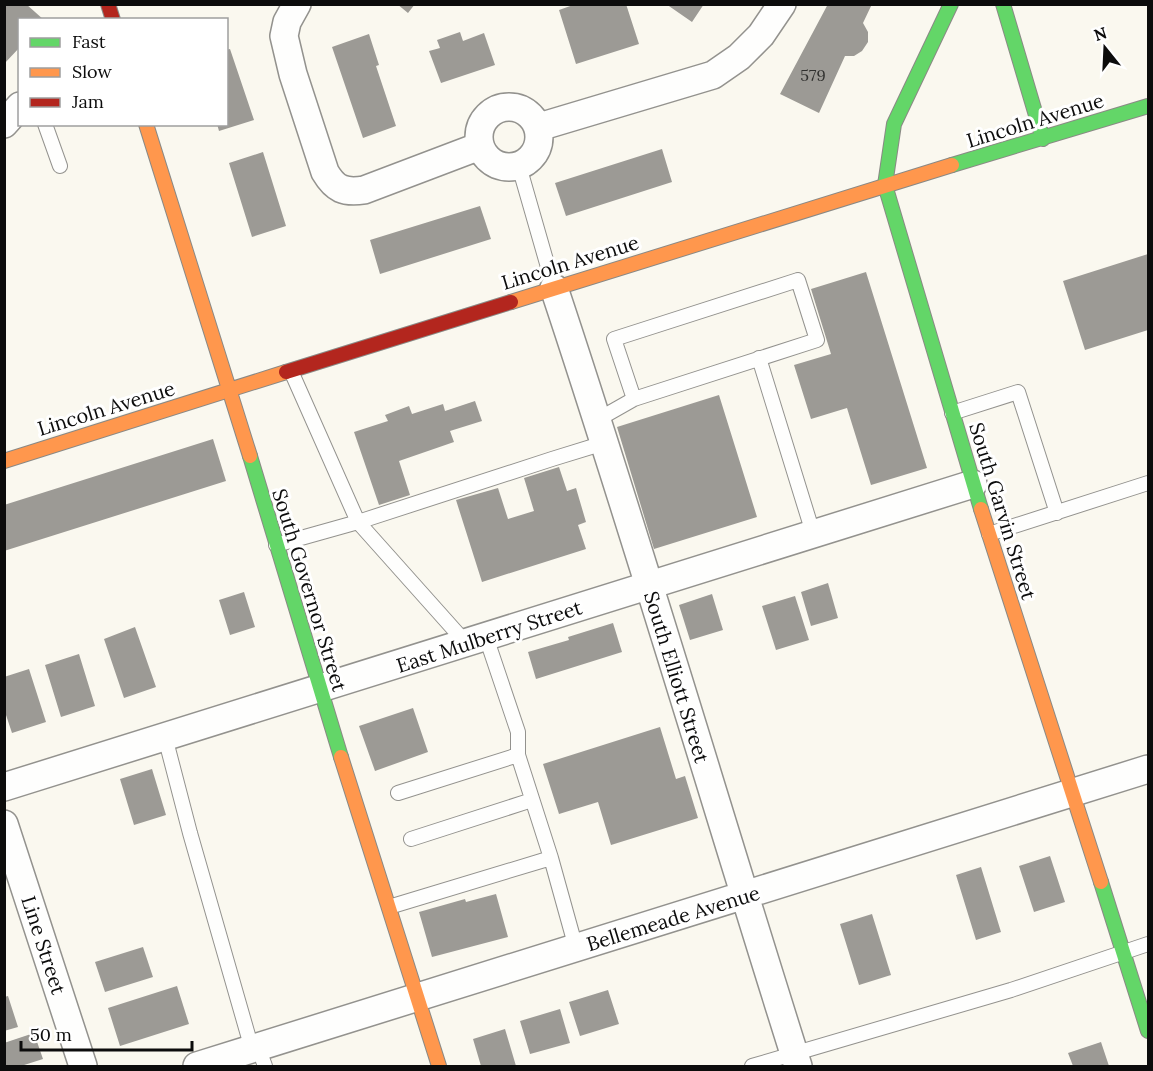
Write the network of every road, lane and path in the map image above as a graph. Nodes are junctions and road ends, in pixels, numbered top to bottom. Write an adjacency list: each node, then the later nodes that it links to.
1 (106, 4): 6 (street); 7 (street)
2 (297, 4): 15 (street)
3 (782, 4): 13 (street)
4 (951, 4): 18 (street, South Garvin Street)
5 (1003, 4): 14 (street)
6 (93, 18)
7 (112, 18)
8 (1149, 106): 14 (street, Lincoln Avenue)
9 (18, 108): 10 (street)
10 (4, 124)
11 (46, 126): 16 (lane)
12 (147, 126): 22 (street, South Governor Street)
13 (539, 128): 15 (street); 17 (street)
14 (1043, 138): 18 (street, Lincoln Avenue)
15 (480, 146): 17 (street)
16 (60, 166)
17 (519, 166): 19 (lane)
18 (885, 185): 19 (street, Lincoln Avenue); 24 (street, South Garvin Street)
19 (554, 288): 21 (street, Lincoln Avenue); 25 (street, South Elliott Street)
20 (759, 358): 23 (lane); 23 (lane); 31 (lane)
21 (291, 371): 22 (street, Lincoln Avenue); 30 (lane)
22 (230, 390): 26 (street, Lincoln Avenue); 33 (street, South Governor Street)
23 (634, 399): 25 (lane)
24 (952, 413): 28 (street, South Garvin Street); 29 (lane)
25 (601, 432): 30 (lane); 34 (street, South Elliott Street)
26 (4, 460)
27 (1149, 483): 29 (lane)
28 (973, 484): 31 (street, East Mulberry Street); 32 (street, South Garvin Street)
29 (1057, 513): 32 (lane)
30 (358, 522): 33 (lane); 35 (lane)
31 (813, 533): 34 (street, East Mulberry Street)
32 (989, 534): 41 (street, South Garvin Street)
33 (276, 545): 36 (street, South Governor Street)
34 (649, 585): 35 (street, East Mulberry Street); 47 (street, South Elliott Street)
35 (476, 640): 36 (street, East Mulberry Street); 38 (lane)
36 (320, 689): 37 (street, East Mulberry Street); 48 (street, South Governor Street)
37 (165, 737): 40 (street, East Mulberry Street); 54 (lane)
38 (518, 755): 42 (lane); 43 (lane)
39 (1149, 769): 41 (street, Bellemeade Avenue)
40 (4, 787)
41 (1073, 792): 47 (street, Bellemeade Avenue); 51 (street, South Garvin Street)
42 (398, 793)
43 (532, 800): 45 (lane); 46 (lane)
44 (4, 824): 56 (street, Line Street)
45 (411, 839)
46 (551, 858): 48 (lane); 50 (lane)
47 (744, 896): 50 (street, Bellemeade Avenue); 55 (street, South Elliott Street)
48 (389, 907): 52 (street, South Governor Street)
49 (1149, 944): 51 (lane)
50 (576, 948): 52 (street, Bellemeade Avenue)
51 (1124, 952): 53 (street, South Garvin Street); 55 (lane)
52 (417, 998): 54 (street, Bellemeade Avenue); 58 (street, South Governor Street)
53 (1149, 1031)
54 (258, 1054): 57 (street, Bellemeade Avenue)
55 (796, 1061): 59 (lane)
56 (83, 1066)
57 (197, 1066)
58 (439, 1066)
59 (752, 1066)

